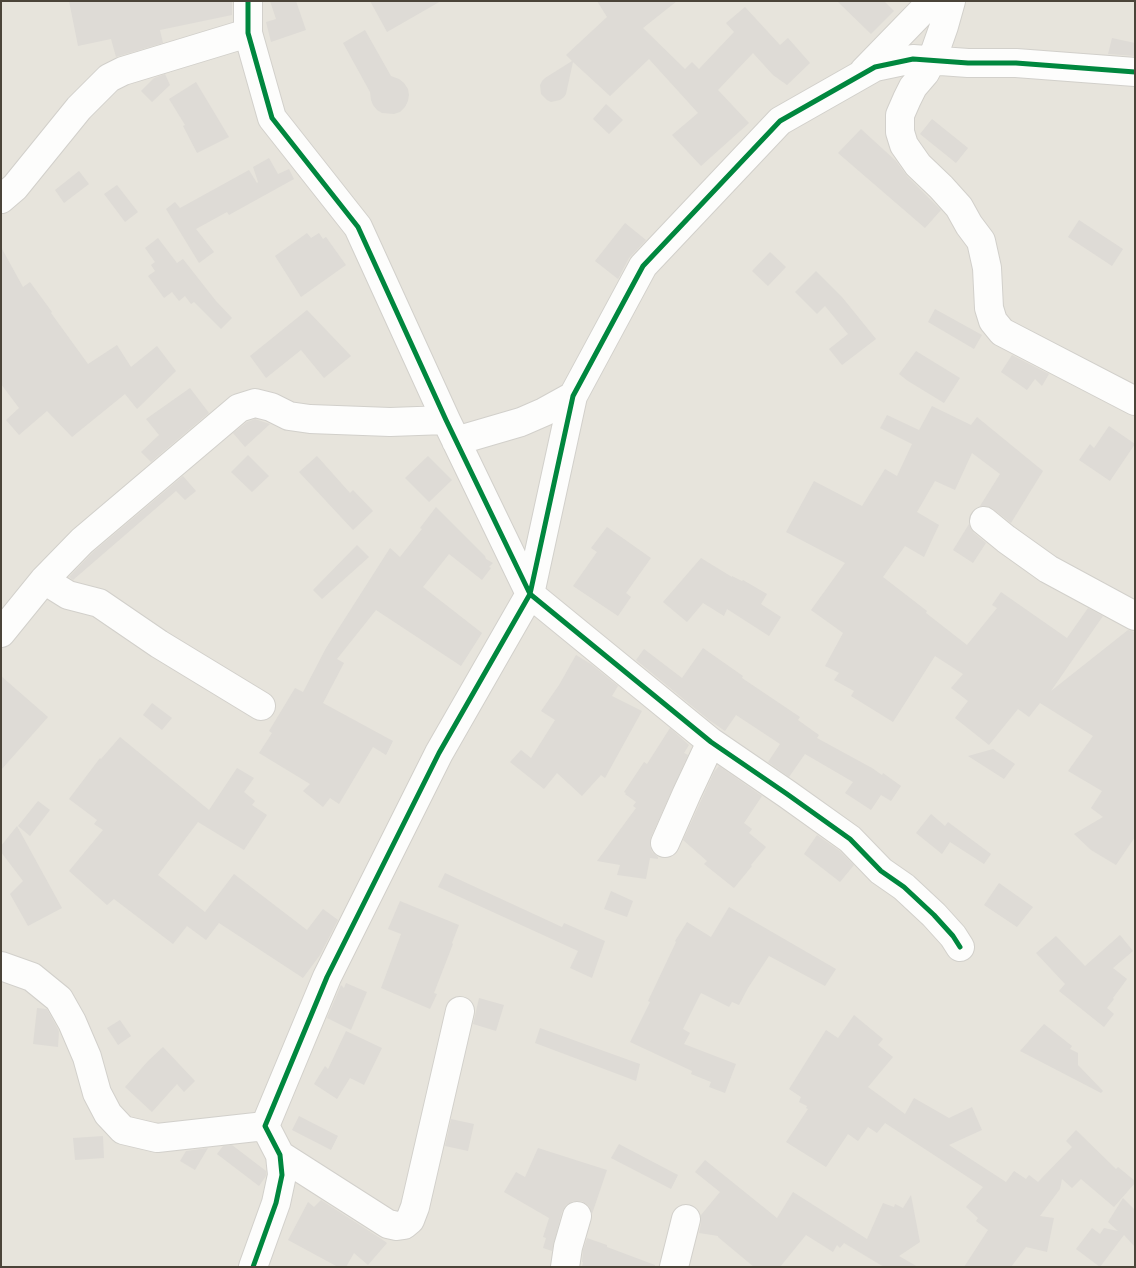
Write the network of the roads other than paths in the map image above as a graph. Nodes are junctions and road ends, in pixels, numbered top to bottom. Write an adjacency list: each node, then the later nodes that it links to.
1 (248, 1): 4 (street)
2 (932, 1): 7 (street)
3 (951, 1): 5 (street)
4 (248, 32): 8 (street); 11 (street)
5 (932, 60): 6 (street); 7 (street); 10 (street)
6 (1135, 72)
7 (859, 75): 9 (street)
8 (1, 199)
9 (573, 396): 11 (street); 14 (street)
10 (1135, 401)
11 (451, 431): 13 (street); 14 (street)
12 (984, 521): 15 (street)
13 (44, 580): 16 (street); 17 (street)
14 (530, 594): 18 (street); 23 (street)
15 (1135, 616)
16 (1, 633)
17 (261, 706)
18 (711, 742): 19 (street); 20 (street)
19 (666, 844)
20 (960, 947)
21 (1, 966): 23 (street)
22 (460, 1011): 24 (street)
23 (266, 1126): 24 (street)
24 (280, 1155): 27 (street)
25 (577, 1216): 28 (street)
26 (686, 1219): 29 (street)
27 (253, 1267)
28 (565, 1267)
29 (674, 1267)

